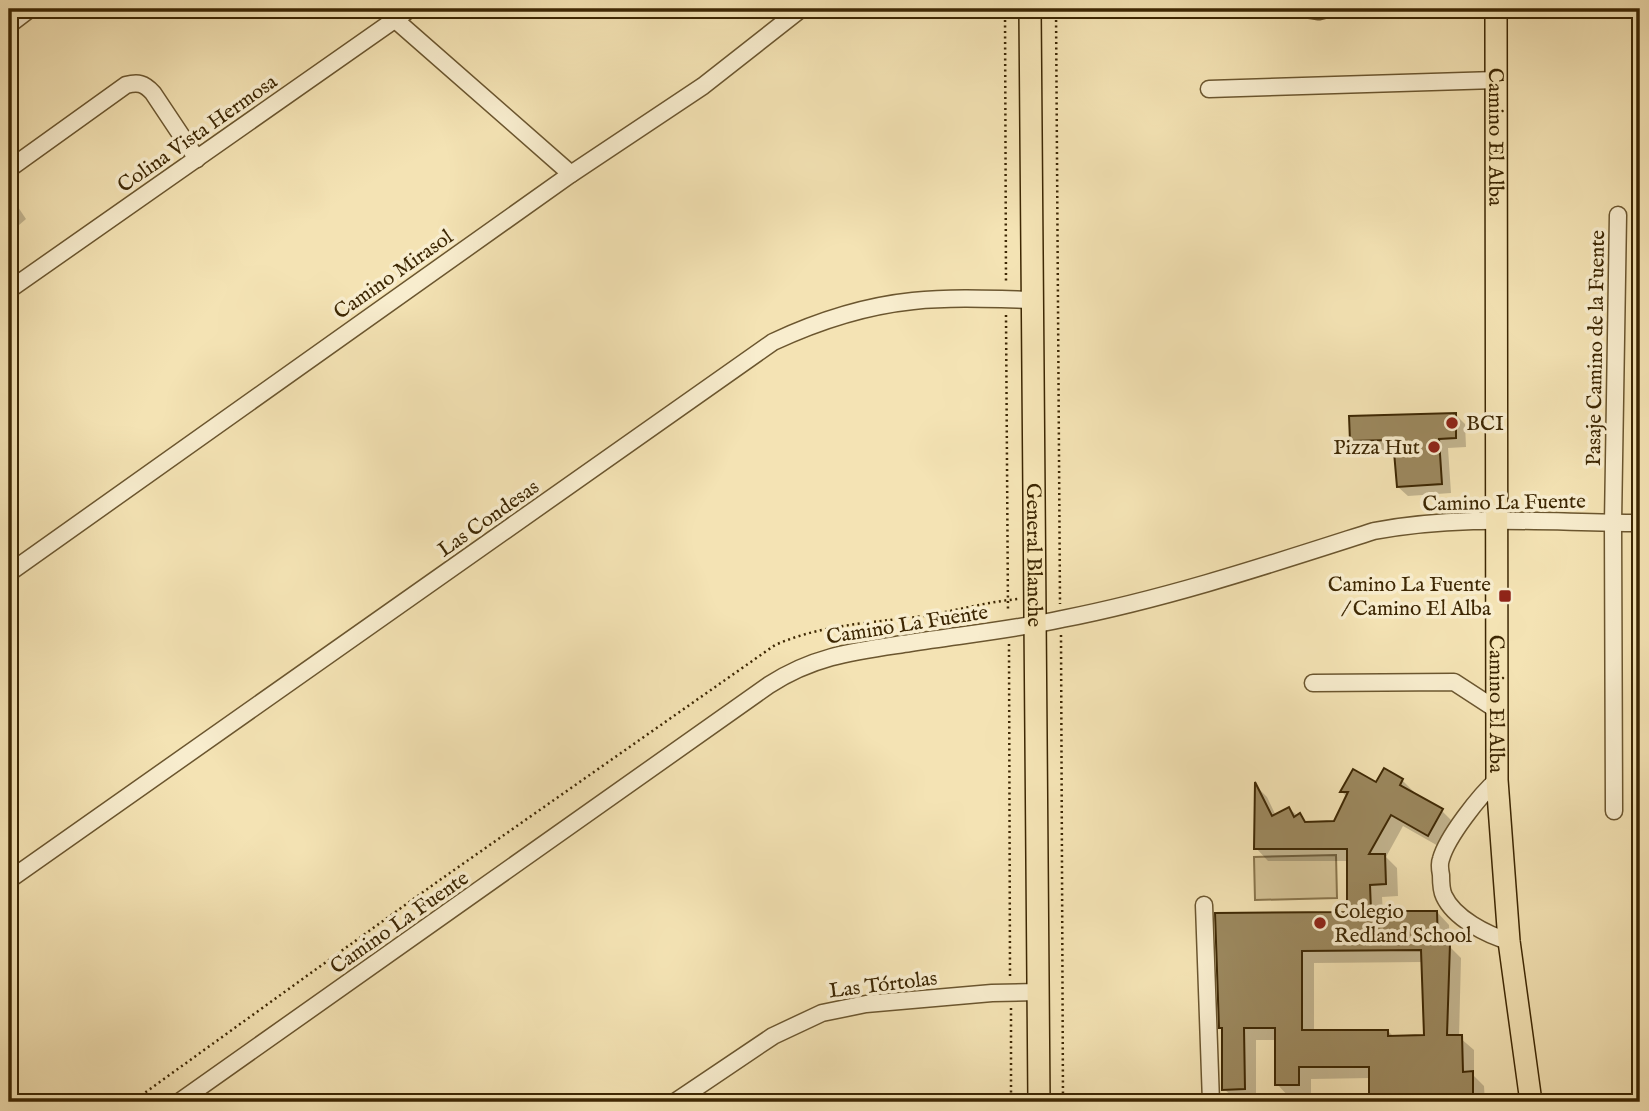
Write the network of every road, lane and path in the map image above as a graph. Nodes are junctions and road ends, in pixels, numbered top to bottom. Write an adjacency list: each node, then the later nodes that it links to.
1 (30, 9): 11 (street)
2 (410, 9): 10 (street, Colina Vista Hermosa)
3 (802, 9): 16 (street, Camino Mirasol)
4 (1005, 9): 19 (path)
5 (1030, 9): 20 (main road, General Blanche)
6 (1056, 9): 25 (path)
7 (1306, 9): 8 (street)
8 (1327, 9)
9 (1496, 9): 12 (main road, Camino El Alba)
10 (389, 14): 14 (street, Colina Vista Hermosa); 16 (street)
11 (9, 24)
12 (1496, 80): 13 (street); 21 (main road, Camino El Alba)
13 (1209, 89)
14 (197, 159): 15 (street); 18 (street, Colina Vista Hermosa)
15 (9, 169)
16 (571, 174): 24 (street, Camino Mirasol)
17 (1618, 215): 22 (street, Pasaje Camino de la Fuente)
18 (9, 290)
19 (1006, 300): 20 (street, Las Condesas); 27 (path); 32 (street, Las Condesas)
20 (1033, 300): 26 (main road, General Blanche)
21 (1498, 519): 22 (street, Camino La Fuente); 25 (street, Camino La Fuente); 29 (main road, Camino El Alba)
22 (1613, 523): 23 (street, Camino La Fuente); 31 (street, Pasaje Camino de la Fuente)
23 (1640, 523)
24 (9, 573)
25 (1060, 620): 26 (street, Camino La Fuente); 41 (path)
26 (1034, 624): 27 (street, Camino La Fuente); 35 (main road, General Blanche)
27 (1009, 628): 36 (path); 37 (street, Camino La Fuente)
28 (1313, 683): 29 (street)
29 (1497, 710): 30 (main road, Camino El Alba)
30 (1497, 780): 34 (main road, Camino El Alba); 34 (street)
31 (1614, 811)
32 (9, 880)
33 (1204, 905): 42 (street)
34 (1509, 941): 43 (main road, Camino El Alba)
35 (1038, 992): 36 (street, Las Tórtolas); 40 (main road, General Blanche)
36 (1010, 993): 38 (street, Las Tórtolas); 39 (path)
37 (180, 1102)
38 (675, 1102)
39 (1012, 1102)
40 (1039, 1102)
41 (1063, 1102)
42 (1211, 1102)
43 (1531, 1102)

